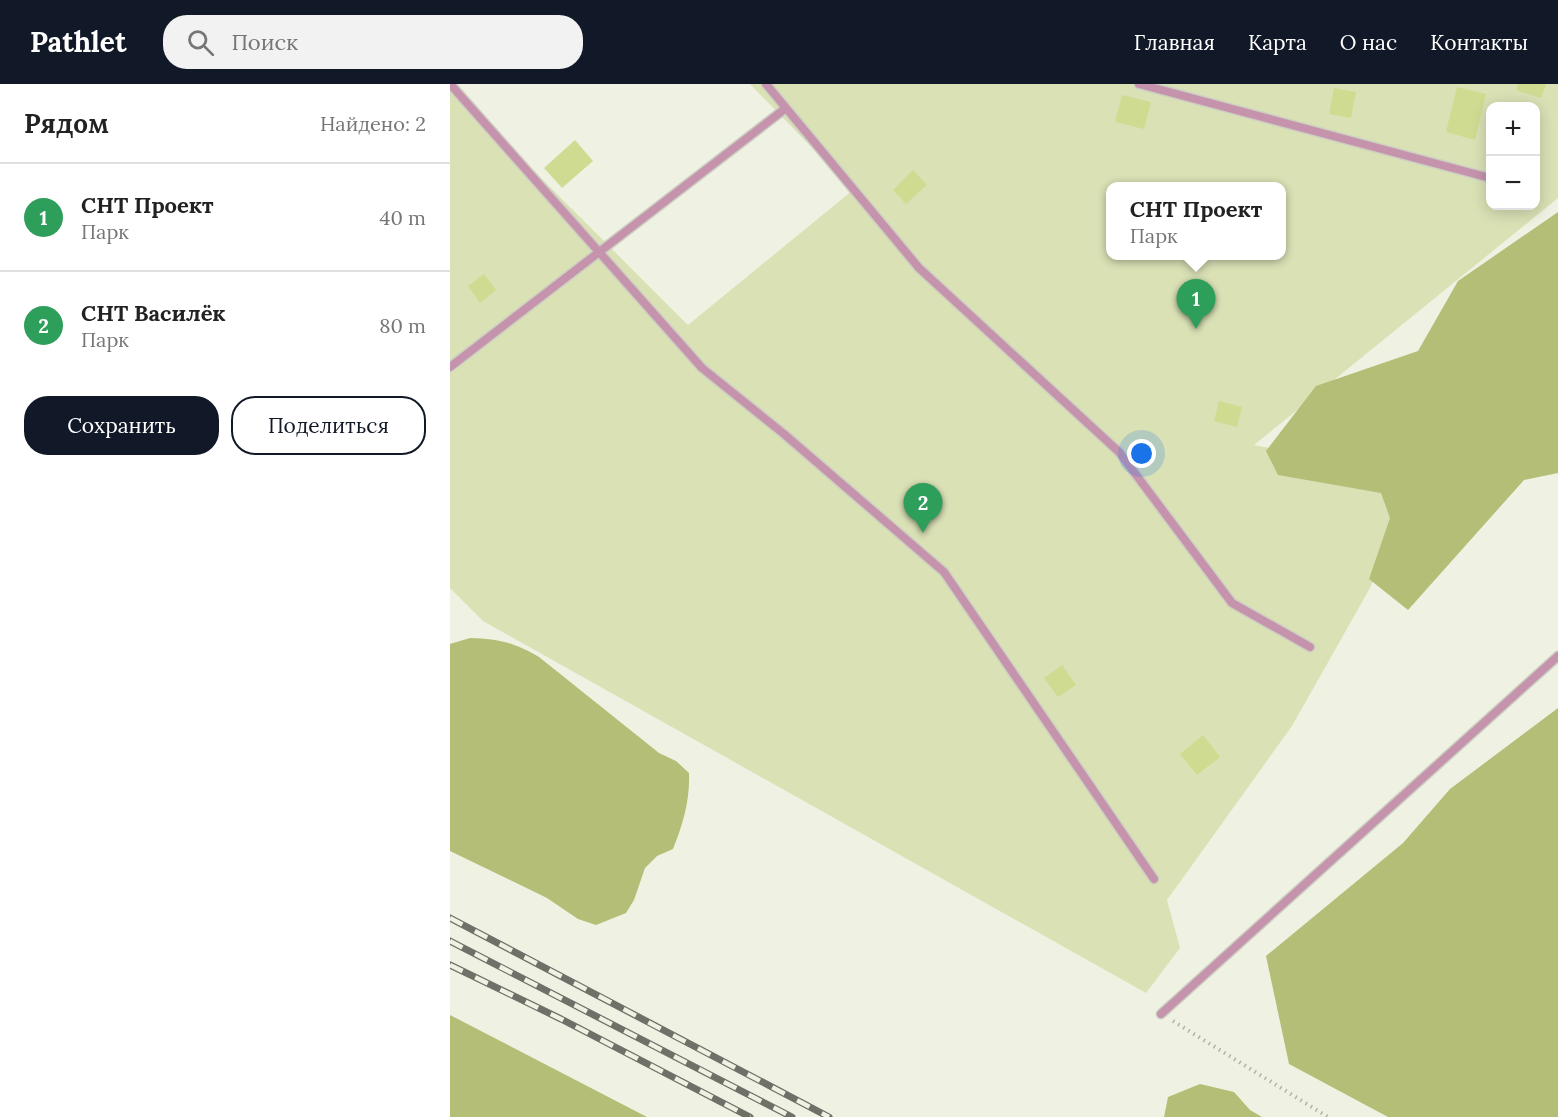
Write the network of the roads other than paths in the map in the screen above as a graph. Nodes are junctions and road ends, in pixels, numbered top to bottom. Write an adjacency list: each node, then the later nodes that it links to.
1 (450, 84): 4 (lane)
2 (765, 84): 6 (lane)
3 (1139, 84): 7 (lane)
4 (458, 93): 5 (lane); 8 (lane)
5 (450, 100)
6 (786, 108): 8 (lane); 10 (lane)
7 (1486, 177)
8 (599, 252): 9 (lane); 12 (lane)
9 (450, 367)
10 (1310, 647)
11 (1558, 656): 13 (lane)
12 (1154, 879)
13 (1161, 1014)

